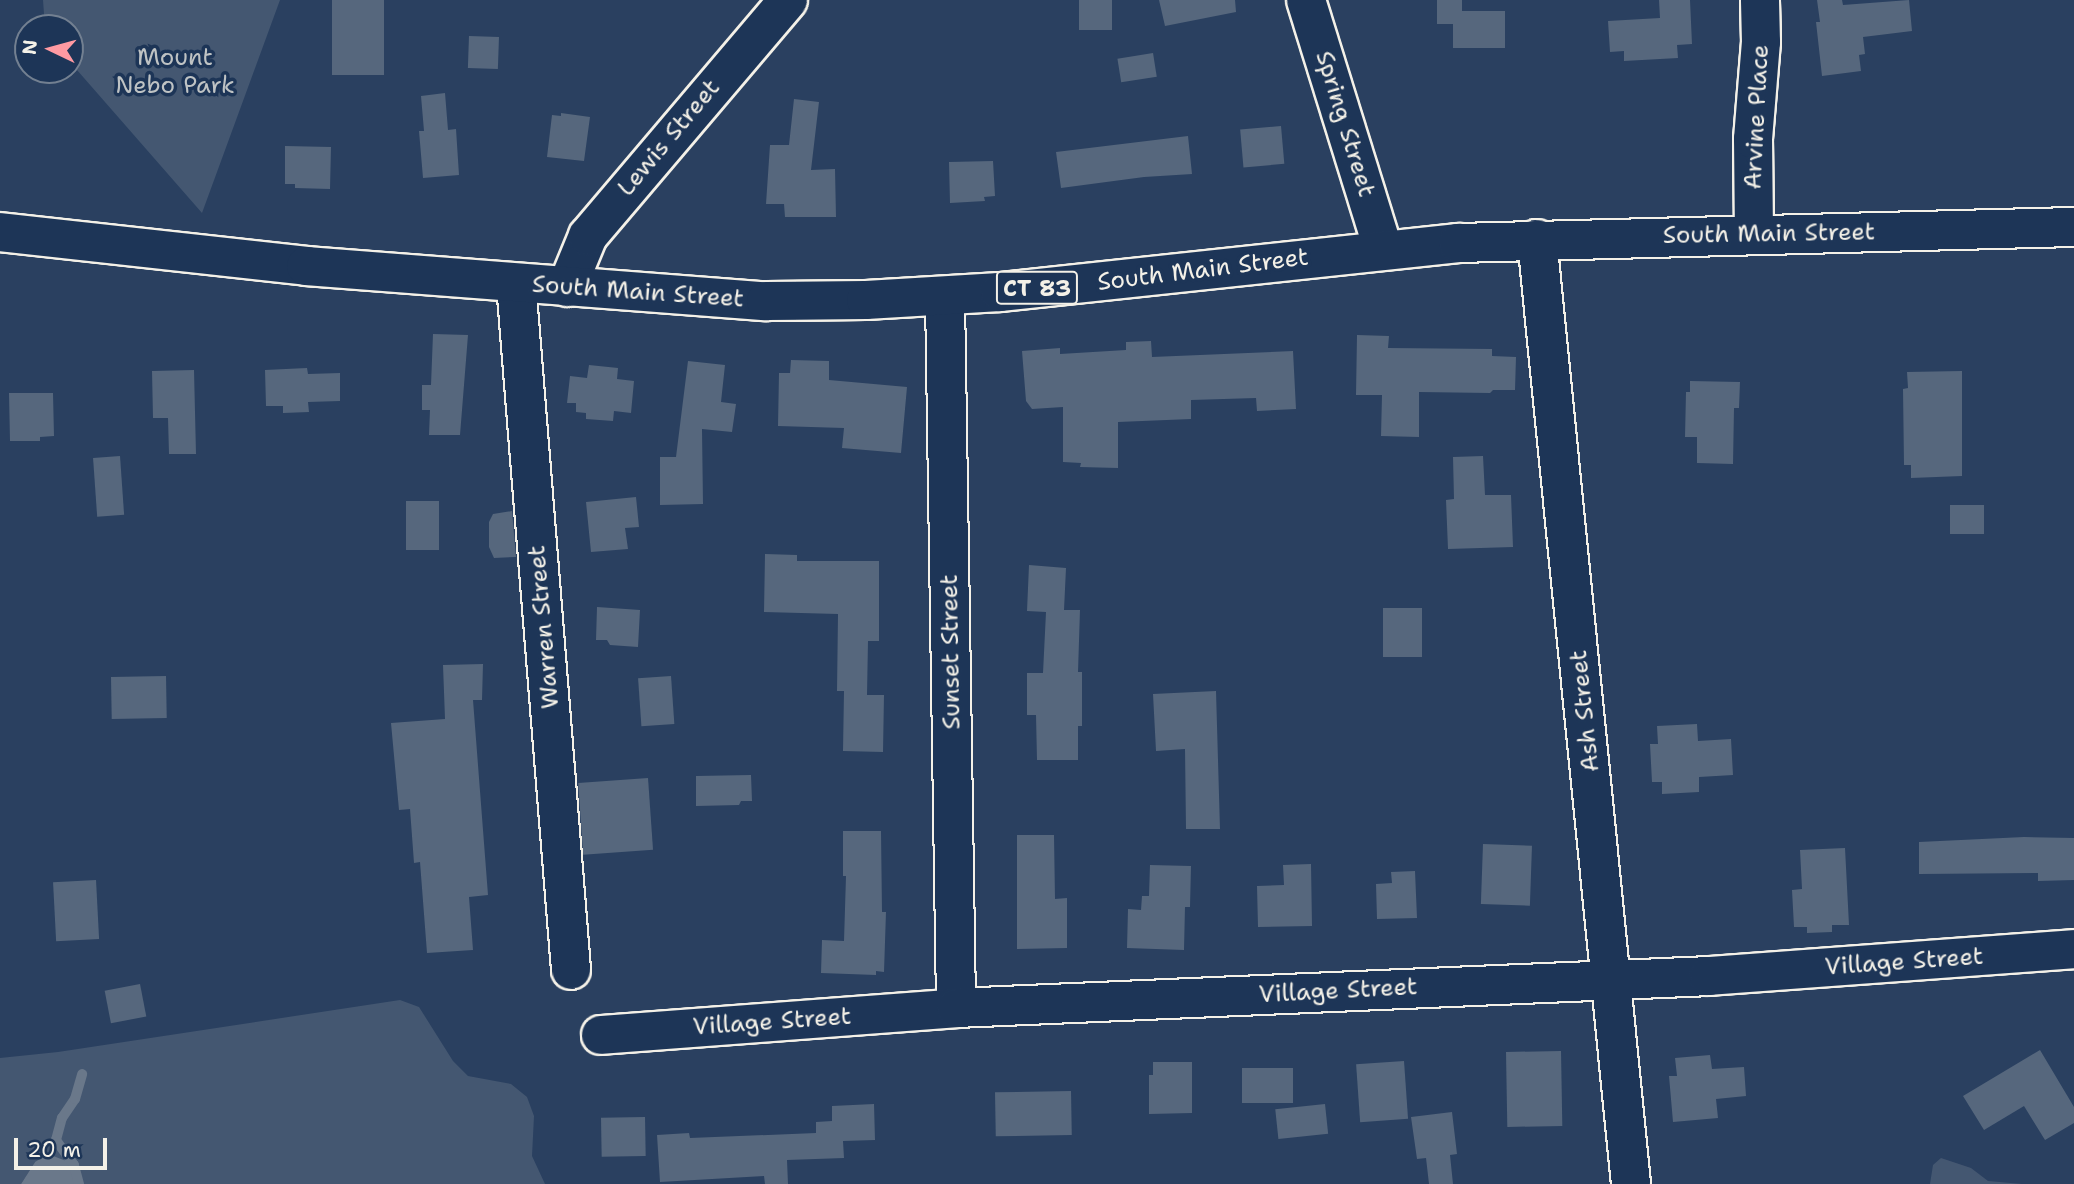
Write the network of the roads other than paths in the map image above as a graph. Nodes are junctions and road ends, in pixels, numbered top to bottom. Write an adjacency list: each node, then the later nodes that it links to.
1 (788, 0): 10 (street, Lewis Street)
2 (1306, 0): 8 (street, Spring Street)
3 (1760, 0): 6 (street, Arvine Place)
4 (2074, 227): 6 (street, South Main Street / CT 83)
5 (0, 232): 9 (street, South Main Street / CT 83)
6 (1754, 234): 7 (street, South Main Street / CT 83)
7 (1537, 239): 8 (street, South Main Street / CT 83); 14 (street, Ash Street)
8 (1383, 249): 11 (street, South Main Street / CT 83)
9 (516, 283): 10 (street, South Main Street / CT 83); 13 (street, Warren Street)
10 (567, 287): 11 (street, South Main Street / CT 83)
11 (945, 296): 15 (street, Sunset Street)
12 (2074, 950): 14 (street, Village Street)
13 (571, 970)
14 (1612, 978): 15 (street, Village Street); 17 (street, Ash Street)
15 (956, 1008): 16 (street, Village Street)
16 (601, 1035)
17 (1631, 1184)

